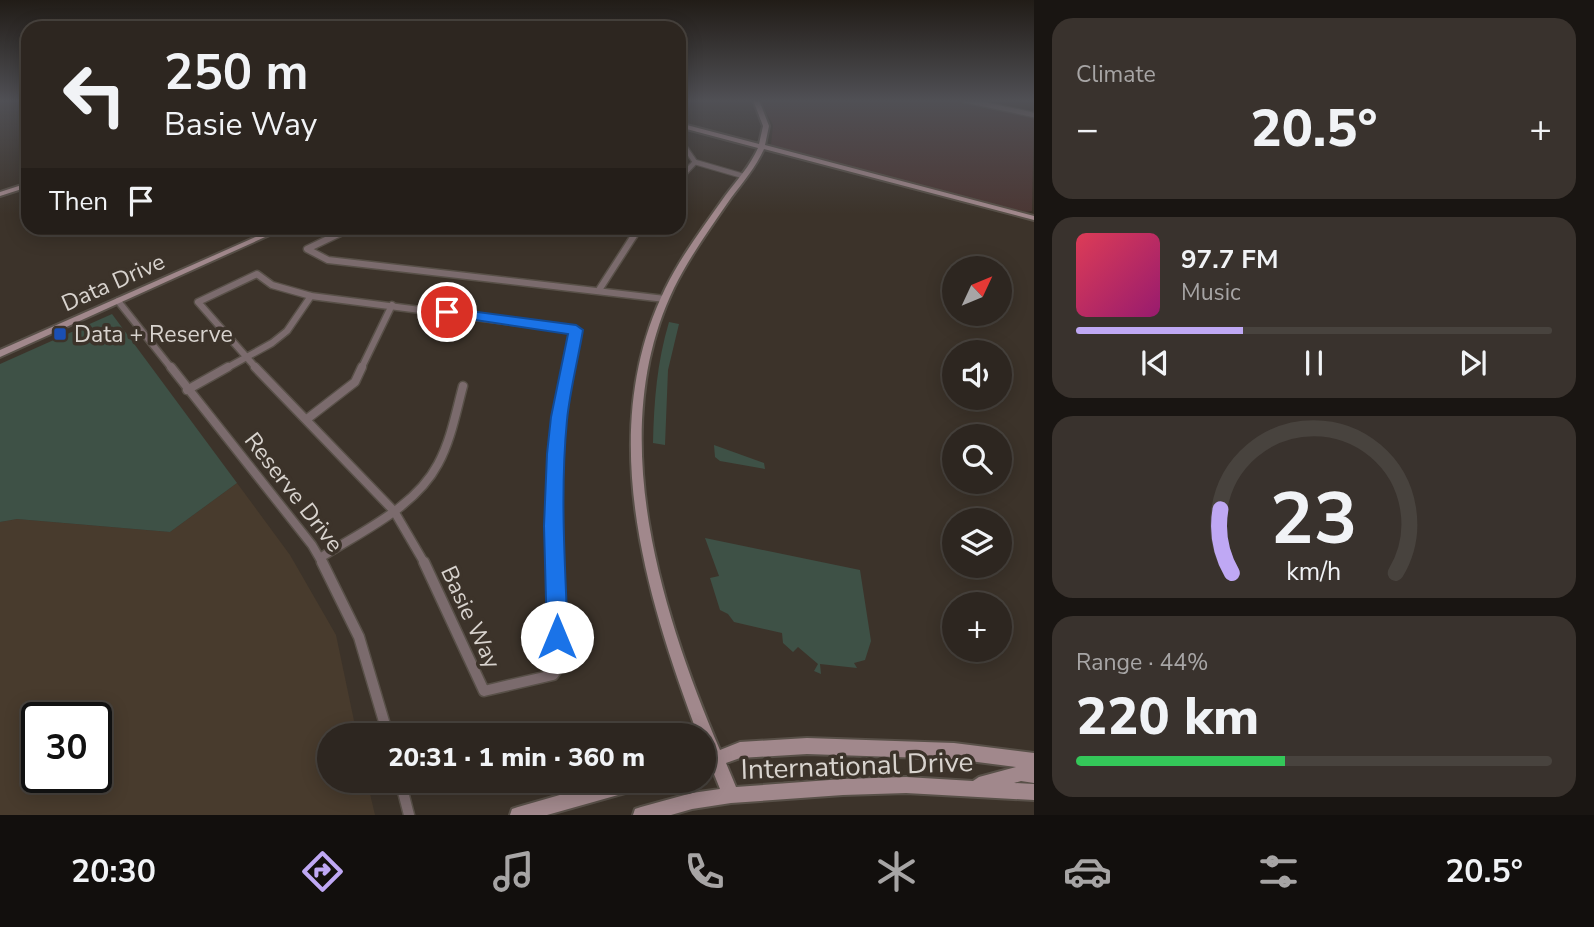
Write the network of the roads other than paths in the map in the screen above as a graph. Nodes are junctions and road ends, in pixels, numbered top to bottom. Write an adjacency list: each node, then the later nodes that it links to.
1 (725, 138): 3 (street)
2 (763, 138): 3 (street)
3 (761, 148): 7 (street); 10 (street)
4 (686, 152): 5 (street)
5 (694, 164): 6 (street); 7 (street)
6 (686, 172)
7 (742, 178): 16 (street)
8 (21, 187): 9 (street)
9 (0, 194)
10 (1034, 218)
11 (265, 235): 17 (street, Data Drive)
12 (336, 235): 14 (street)
13 (634, 235): 14 (street)
14 (598, 290): 16 (street)
15 (311, 296): 18 (street, Basie Way); 20 (street); 20 (street, Basie Way)
16 (664, 299): 27 (street)
17 (118, 301): 19 (street, Data Drive); 22 (street, Reserve Drive)
18 (392, 305): 23 (street); 24 (street, Basie Way)
19 (0, 354)
20 (247, 358): 22 (street); 23 (street, Basie Way)
21 (463, 386): 24 (street)
22 (187, 390): 25 (street, Reserve Drive)
23 (307, 419): 24 (street, Basie Way)
24 (394, 510): 25 (street)
25 (320, 558): 26 (street, Reserve Drive)
26 (385, 723)
27 (699, 723)
28 (716, 760): 29 (street, International Drive)
29 (1034, 761)
30 (716, 771): 36 (street)
31 (1034, 775): 32 (street)
32 (970, 787): 33 (street, International Drive); 36 (street, International Drive)
33 (1034, 792)
34 (403, 793): 37 (street)
35 (597, 793): 38 (street)
36 (731, 795): 39 (street, International Drive)
37 (409, 815)
38 (518, 815)
39 (641, 815)

